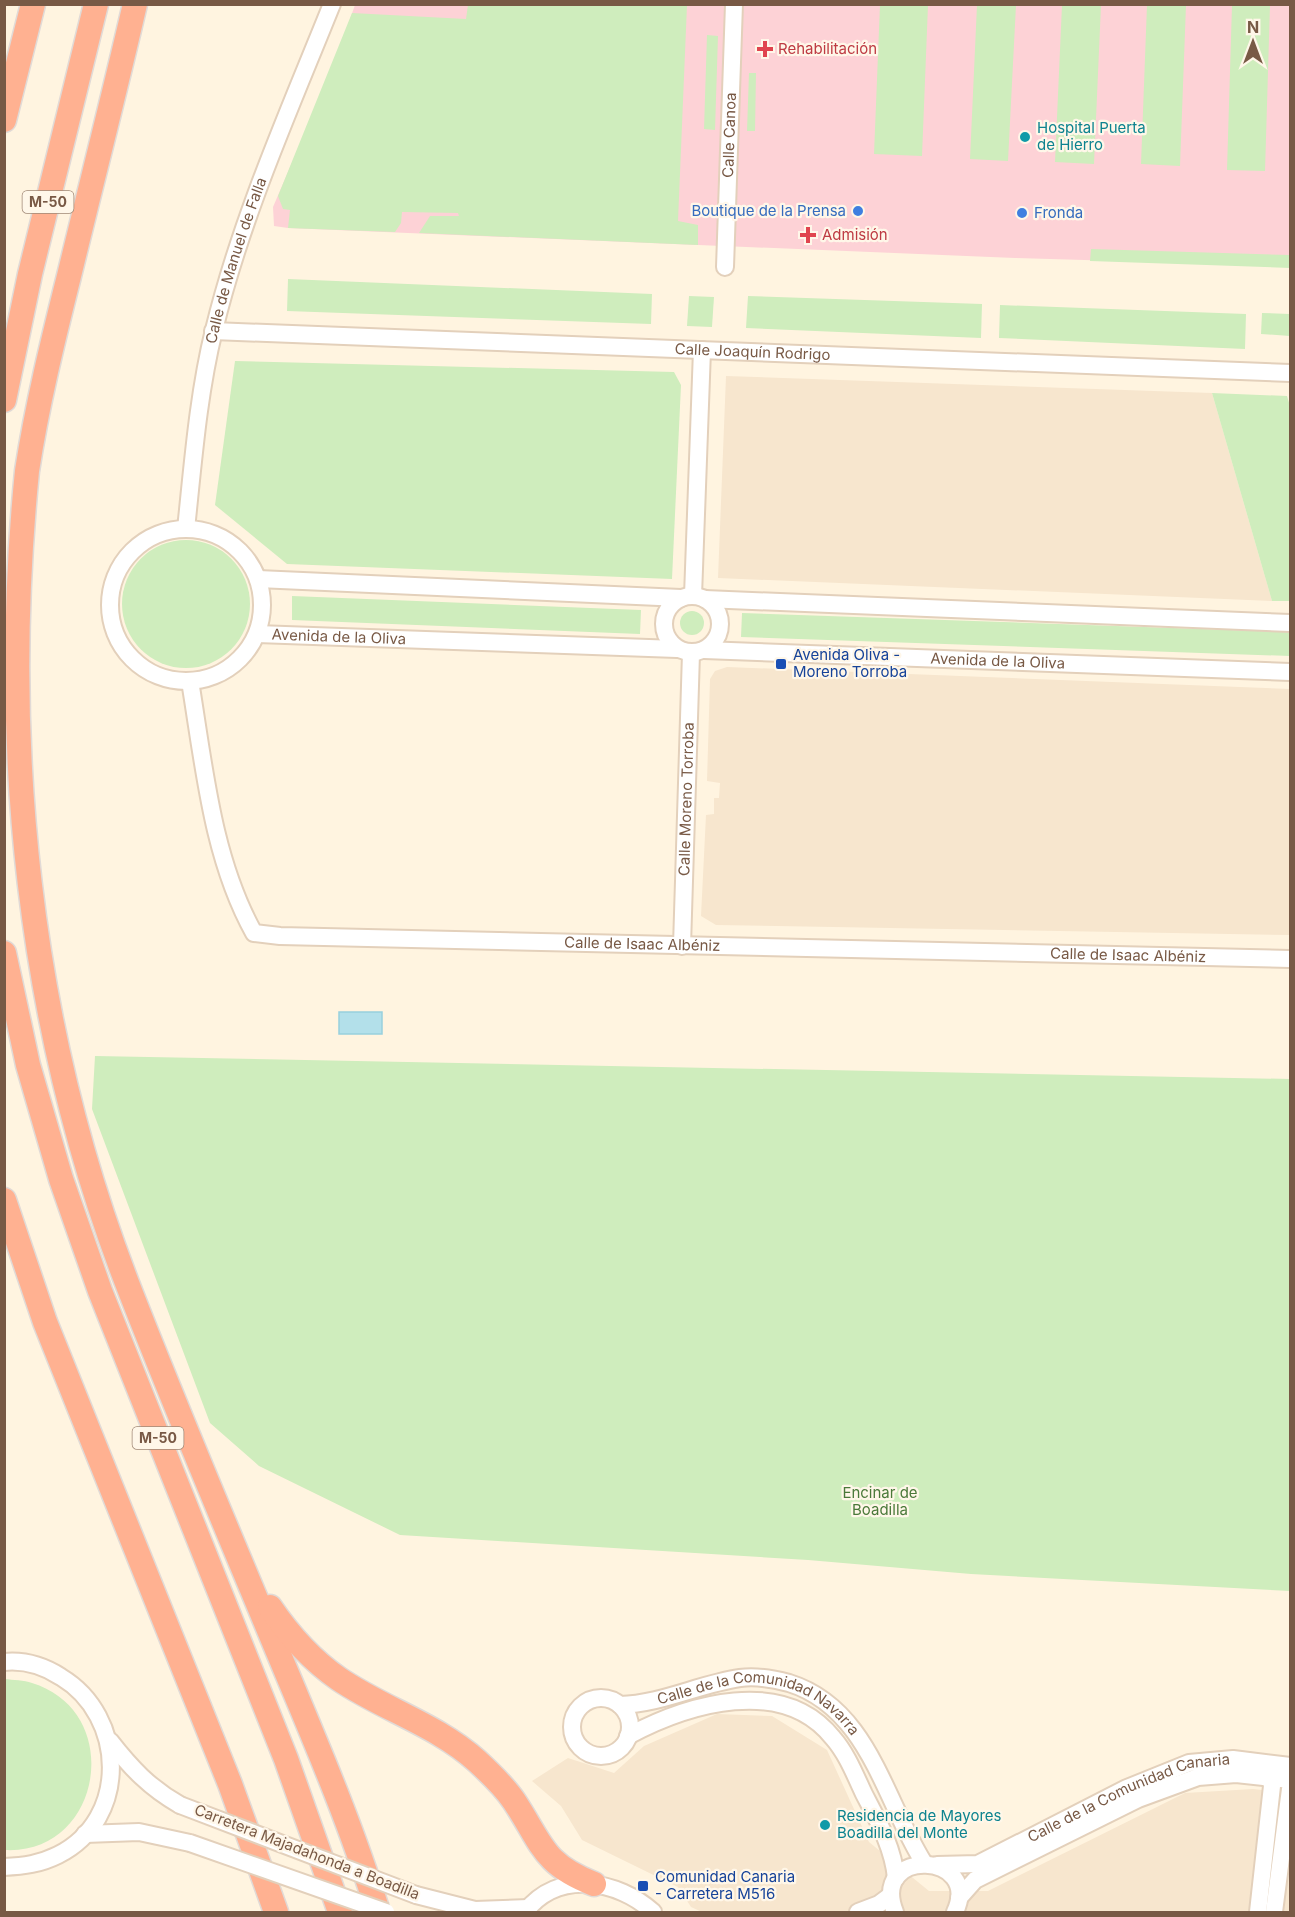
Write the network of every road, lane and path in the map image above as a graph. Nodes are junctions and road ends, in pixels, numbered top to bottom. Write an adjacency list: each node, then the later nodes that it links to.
1 (33, 4): 8 (highway)
2 (96, 4): 13 (highway, M-50)
3 (135, 4): 9 (highway)
4 (146, 4): 9 (highway)
5 (332, 4): 10 (street, Calle de Manuel de Falla)
6 (727, 4): 7 (street, Calle Canoa)
7 (734, 4)
8 (4, 120)
9 (99, 157): 28 (highway)
10 (213, 332): 11 (street, Calle Joaquín Rodrigo); 14 (street, Calle de Manuel de Falla)
11 (702, 350): 12 (street, Calle Joaquín Rodrigo); 16 (street)
12 (1290, 373)
13 (4, 400)
14 (186, 529): 15 (street); 21 (street, Avenida de la Oliva)
15 (258, 579): 16 (street); 18 (street)
16 (693, 598): 17 (street); 19 (street); 19 (street)
17 (1290, 623)
18 (257, 634): 19 (street, Avenida de la Oliva); 21 (street, Avenida de la Oliva)
19 (691, 651): 20 (street, Avenida de la Oliva); 22 (street, Calle Moreno Torroba)
20 (1290, 672)
21 (190, 681): 22 (street, Calle de Isaac Albéniz)
22 (682, 946): 24 (street, Calle de Isaac Albéniz)
23 (4, 953): 46 (highway, M-50)
24 (1290, 959)
25 (4, 1200): 27 (highway)
26 (4, 1241): 27 (highway)
27 (45, 1322): 45 (highway)
28 (232, 1543): 41 (highway); 47 (highway)
29 (4, 1662): 32 (street)
30 (620, 1704): 31 (street); 31 (street); 38 (street, Calle de la Comunidad Navarra)
31 (628, 1736): 40 (street, Calle de la Comunidad Navarra)
32 (110, 1741): 37 (street); 44 (street, Carretera Majadahonda a Boadilla, bridge)
33 (1290, 1766): 38 (street, Calle de la Comunidad Canaria)
34 (1270, 1777): 35 (street, Calle de la Comunidad Canaria); 43 (street, Calle de la Comunidad Canaria); 52 (street)
35 (1290, 1780)
36 (1290, 1789): 53 (street)
37 (85, 1834): 39 (street); 48 (street, Carretera Majadahonda a Boadilla, bridge)
38 (931, 1864): 40 (street); 43 (street, Calle de la Comunidad Navarra)
39 (4, 1867)
40 (896, 1878): 42 (street)
41 (594, 1884): 44 (street); 49 (street)
42 (891, 1895): 50 (street); 51 (street)
43 (957, 1905)
44 (527, 1910)
45 (276, 1912)
46 (340, 1912)
47 (378, 1912)
48 (386, 1912)
49 (653, 1912)
50 (858, 1912)
51 (895, 1912)
52 (1258, 1912)
53 (1274, 1912)

